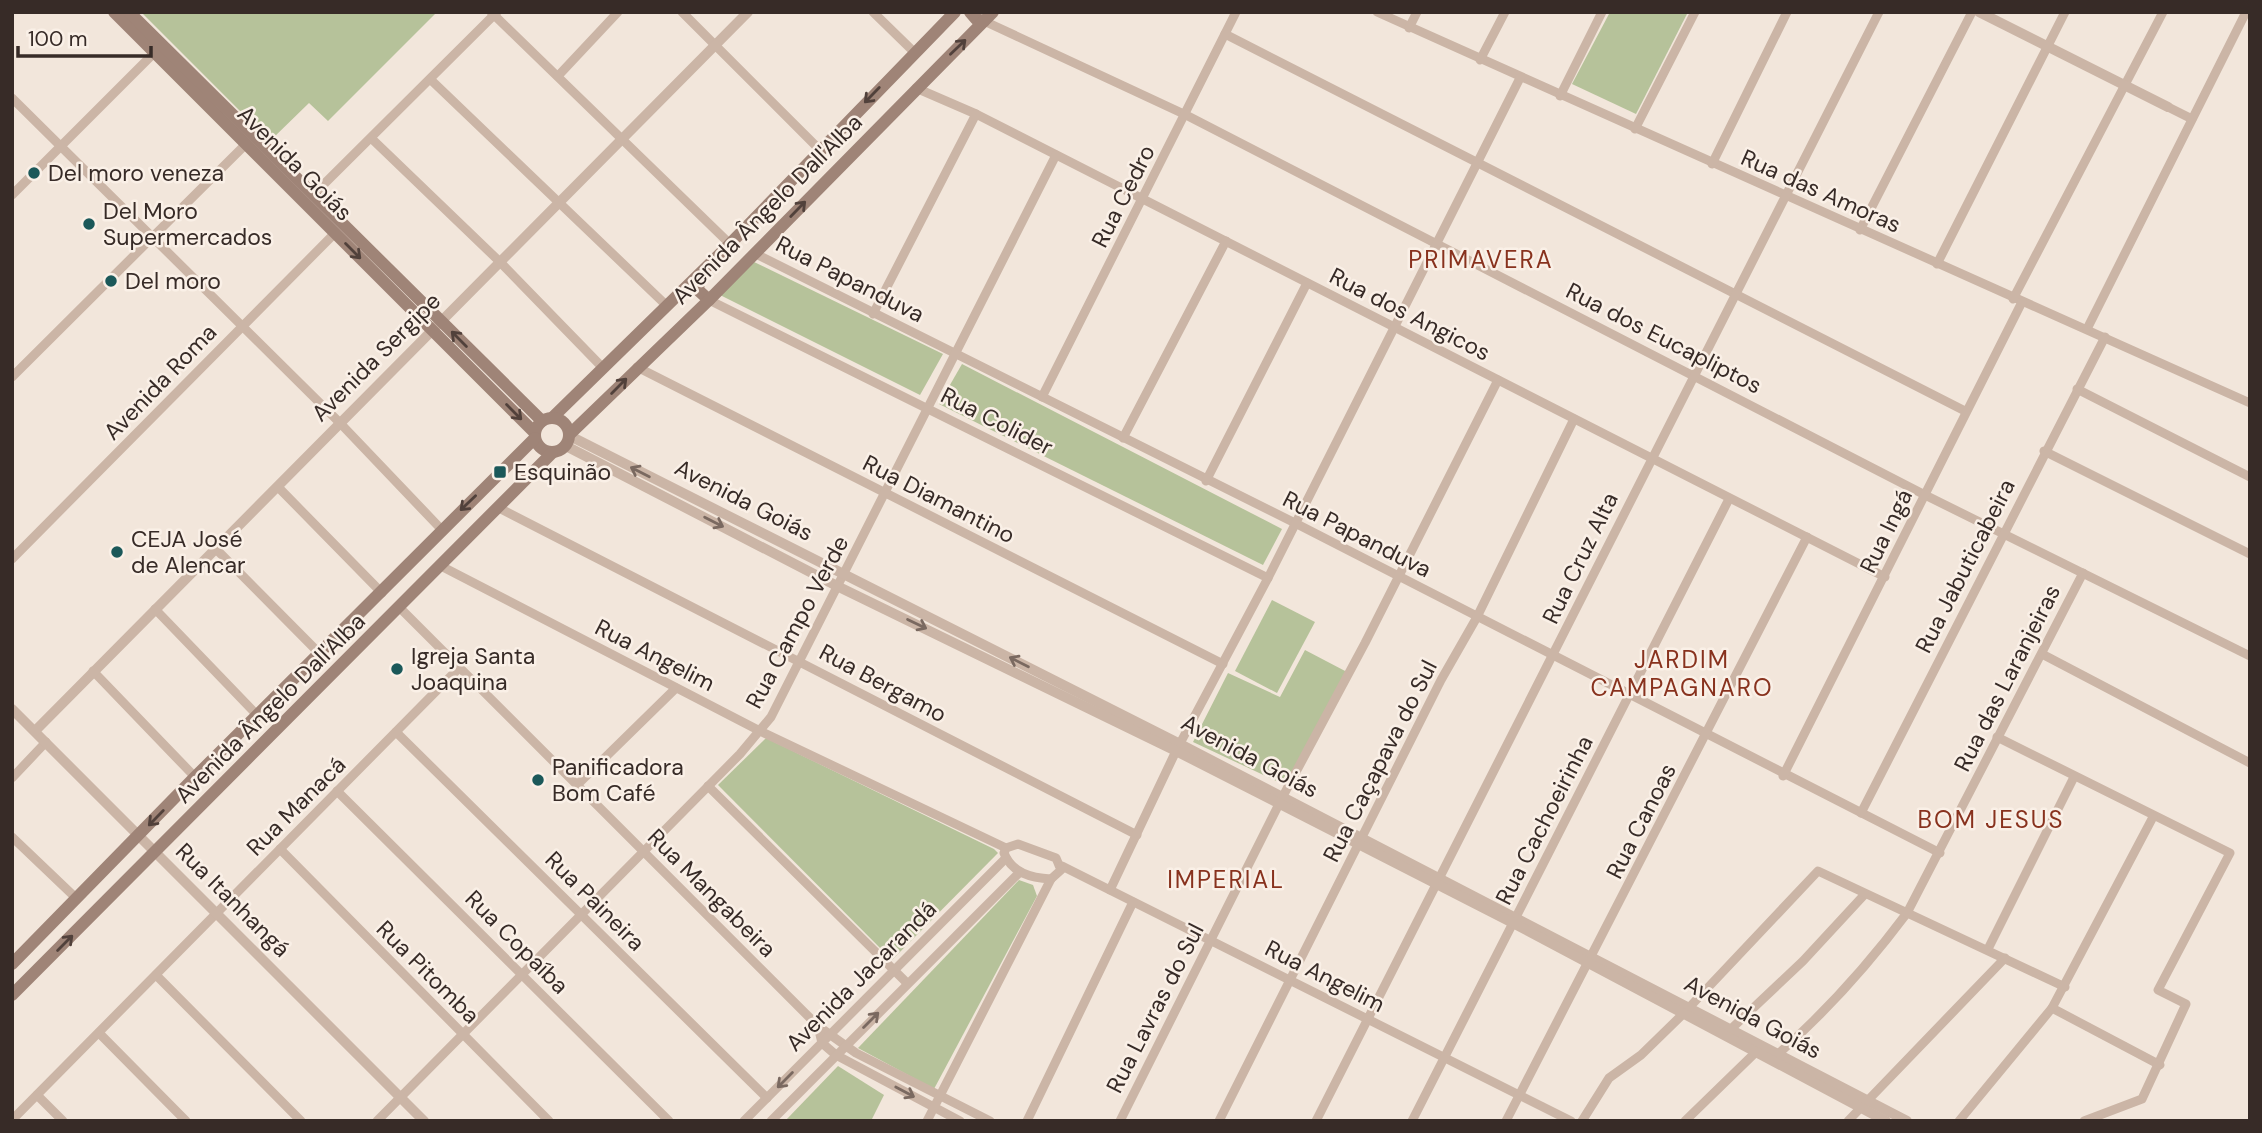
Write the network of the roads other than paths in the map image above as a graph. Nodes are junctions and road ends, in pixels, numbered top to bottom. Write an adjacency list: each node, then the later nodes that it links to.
1 (114, 12): 28 (main road, Avenida Goiás)
2 (129, 12): 28 (main road, Avenida Goiás)
3 (618, 12): 31 (street)
4 (682, 12): 26 (street)
5 (748, 12): 26 (street, Avenida Sergipe)
6 (873, 12): 29 (street)
7 (955, 12): 29 (main road, Avenida Ângelo Dall'Alba)
8 (970, 12): 23 (main road)
9 (1236, 12): 25 (street, Rua Cedro)
10 (1377, 12): 24 (street, Rua das Amoras)
11 (1417, 12): 24 (street)
12 (1505, 12): 30 (street)
13 (1602, 12): 36 (street)
14 (1695, 12): 42 (street)
15 (1787, 12): 50 (street)
16 (1879, 12): 53 (street, Rua Cruz Alta)
17 (1972, 12): 56 (street)
18 (1979, 12): 27 (street)
19 (2065, 12): 27 (street)
20 (2163, 12): 34 (street, Rua Ingá)
21 (2246, 12): 41 (street)
22 (494, 13): 31 (street); 33 (street)
23 (988, 17): 35 (main road, Avenida Ângelo Dall'Alba, one-way to 23); 40 (street, Rua dos Eucapliptos)
24 (1409, 28): 30 (street, Rua das Amoras)
25 (1225, 34): 40 (street, Rua Cedro); 49 (street)
26 (715, 45): 44 (street, Avenida Sergipe); 47 (street)
27 (2047, 46): 34 (street); 64 (street)
28 (158, 49): 45 (main road, Avenida Goiás); 46 (street); 52 (main road, Avenida Goiás)
29 (914, 52): 47 (main road, Avenida Ângelo Dall'Alba, one-way to 47)
30 (1480, 60): 32 (street, Rua das Amoras)
31 (558, 76): 44 (street)
32 (1520, 78): 36 (street, Rua das Amoras); 49 (street)
33 (430, 79): 43 (street); 55 (street)
34 (2125, 86): 38 (street); 69 (street, Rua Ingá)
35 (916, 88): 39 (street, Rua dos Angicos); 62 (main road, Avenida Ângelo Dall'Alba, one-way to 35)
36 (1560, 96): 42 (street, Rua das Amoras)
37 (12, 98): 46 (street)
38 (2168, 107): 41 (street)
39 (976, 114): 48 (street, Rua dos Angicos); 71 (street)
40 (1186, 115): 54 (street, Rua Cedro); 60 (street, Rua dos Eucapliptos)
41 (2192, 119): 75 (street)
42 (1635, 129): 50 (street, Rua das Amoras)
43 (371, 138): 52 (street); 63 (street)
44 (622, 138): 55 (street, Avenida Sergipe); 61 (street)
45 (246, 144): 57 (main road, Avenida Goiás); 58 (street)
46 (60, 147): 51 (street); 58 (street)
47 (820, 150): 61 (main road, Avenida Ângelo Dall'Alba)
48 (1056, 155): 54 (street, Rua dos Angicos); 77 (street, Rua Campo Verde)
49 (1476, 162): 60 (street); 67 (street)
50 (1712, 164): 53 (street, Rua das Amoras)
51 (12, 195)
52 (313, 195): 73 (main road, Avenida Goiás)
53 (1785, 197): 56 (street, Rua das Amoras); 67 (street, Rua Cruz Alta)
54 (1143, 199): 59 (street, Rua dos Angicos); 84 (street, Rua Cedro)
55 (560, 202): 63 (street, Avenida Sergipe); 70 (street)
56 (1860, 230): 64 (street, Rua das Amoras)
57 (335, 233): 72 (street, Avenida Roma); 73 (main road, Avenida Goiás, one-way to 73)
58 (151, 238): 72 (street); 81 (street)
59 (1226, 240): 66 (street, Rua dos Angicos); 92 (street)
60 (1436, 242): 74 (street); 80 (street, Rua dos Eucapliptos)
61 (730, 244): 65 (main road, Avenida Ângelo Dall'Alba)
62 (754, 253): 68 (main road, Avenida Ângelo Dall'Alba); 71 (street, Rua Papanduva)
63 (500, 262): 73 (street, Avenida Sergipe); 78 (street)
64 (1937, 264): 69 (street, Rua das Amoras)
65 (700, 274): 68 (main road); 70 (main road, Avenida Ângelo Dall'Alba)
66 (1307, 283): 74 (street, Rua dos Angicos); 98 (street)
67 (1736, 292): 80 (street, Rua Cruz Alta); 87 (street)
68 (709, 300): 79 (main road, Avenida Ângelo Dall'Alba); 86 (street, Rua Colider)
69 (2017, 300): 75 (street, Rua das Amoras); 87 (street, Rua Ingá)
70 (666, 305): 78 (main road, Avenida Ângelo Dall'Alba)
71 (873, 314): 77 (street, Rua Papanduva)
72 (242, 326): 90 (street); 110 (street, Avenida Roma)
73 (437, 326): 88 (main road, Avenida Goiás, one-way to 73); 90 (street, Avenida Sergipe); 91 (main road, Avenida Goiás, one-way to 91)
74 (1392, 326): 82 (street, Rua dos Angicos); 104 (street)
75 (2087, 329): 76 (street, Rua das Amoras)
76 (2105, 337): 83 (street, Rua Jabuticabeira); 85 (street, Rua das Amoras)
77 (956, 353): 84 (street, Rua Papanduva); 86 (street, Rua Campo Verde)
78 (603, 368): 88 (main road, Avenida Ângelo Dall'Alba)
79 (637, 368): 93 (main road, Avenida Ângelo Dall'Alba, one-way to 79); 100 (street, Rua Diamantino)
80 (1694, 375): 96 (street, Rua Cruz Alta); 101 (street, Rua dos Eucapliptos)
81 (12, 377)
82 (1497, 380): 89 (street, Rua dos Angicos); 114 (street, Rua Lavras do Sul)
83 (2077, 389): 94 (street, Rua Jabuticabeira); 97 (street)
84 (1042, 397): 92 (street, Rua Papanduva)
85 (2250, 403)
86 (927, 407): 100 (street, Rua Campo Verde); 116 (street, Rua Colider)
87 (1965, 411): 101 (street, Rua Ingá)
88 (548, 419): 91 (main road); 93 (main road)
89 (1574, 419): 96 (street, Rua dos Angicos); 121 (street, Rua Caçapava do Sul)
90 (340, 423): 99 (street, Avenida Sergipe); 105 (street)
91 (535, 436): 95 (main road); 105 (main road, Avenida Ângelo Dall'Alba, one-way to 105)
92 (1124, 438): 98 (street, Rua Papanduva)
93 (569, 439): 95 (main road); 113 (street, Avenida Goiás, one-way to 93); 117 (street, Avenida Goiás, one-way to 117)
94 (2044, 451): 106 (street, Rua Jabuticabeira); 109 (street)
95 (552, 453): 103 (main road, Avenida Ângelo Dall'Alba)
96 (1651, 458): 102 (street, Rua dos Angicos); 125 (street, Rua Cruz Alta)
97 (2250, 477)
98 (1206, 481): 104 (street, Rua Papanduva)
99 (278, 486): 108 (street, Avenida Sergipe); 118 (street)
100 (884, 494): 113 (street, Rua Campo Verde); 127 (street, Rua Diamantino)
101 (1925, 495): 106 (street, Rua dos Eucapliptos); 115 (street, Rua Ingá)
102 (1729, 499): 107 (street, Rua dos Angicos); 131 (street, Rua Cachoeirinha)
103 (499, 508): 111 (main road, Avenida Ângelo Dall'Alba); 126 (street, Rua Bergamo)
104 (1295, 523): 114 (street, Rua Papanduva); 116 (street)
105 (442, 530): 118 (main road, Avenida Ângelo Dall'Alba)
106 (2003, 534): 112 (street, Rua dos Eucapliptos); 150 (street, Rua Jabuticabeira)
107 (1807, 537): 115 (street, Rua dos Angicos); 137 (street, Rua Canoas)
108 (215, 548): 120 (street, Avenida Sergipe); 122 (street)
109 (2250, 554)
110 (12, 559)
111 (441, 566): 119 (main road, Avenida Ângelo Dall'Alba); 130 (street, Rua Angelim)
112 (2083, 573): 123 (street, Rua das Laranjeiras); 124 (street, Rua dos Eucapliptos)
113 (844, 575): 117 (street, Rua Campo Verde); 140 (street, Avenida Goiás, one-way to 113)
114 (1398, 577): 121 (street, Rua Papanduva); 149 (street, Rua Lavras do Sul)
115 (1885, 577): 142 (street, Rua Ingá)
116 (1268, 578): 127 (street)
117 (839, 587): 126 (street, Rua Campo Verde); 140 (street, Avenida Goiás, one-way to 140)
118 (382, 593): 119 (main road); 122 (main road, Avenida Ângelo Dall'Alba)
119 (400, 608): 128 (street, Rua Mangabeira); 159 (main road, Avenida Ângelo Dall'Alba)
120 (155, 609): 129 (street, Avenida Sergipe); 133 (street)
121 (1477, 617): 125 (street, Rua Papanduva); 155 (street, Rua Caçapava do Sul)
122 (320, 654): 133 (main road, Avenida Ângelo Dall'Alba)
123 (2042, 654): 138 (street, Rua das Laranjeiras); 141 (street)
124 (2250, 656)
125 (1553, 657): 131 (street, Rua Papanduva); 165 (street, Rua Cruz Alta)
126 (801, 662): 135 (street, Rua Campo Verde); 152 (street, Rua Bergamo)
127 (1223, 664): 140 (street)
128 (460, 668): 136 (street, Rua Manacá); 146 (street, Rua Mangabeira)
129 (93, 671): 134 (street, Avenida Sergipe); 143 (street)
130 (676, 688): 135 (street, Rua Angelim); 146 (street)
131 (1629, 696): 137 (street, Rua Papanduva); 173 (street, Rua Cachoeirinha)
132 (12, 709): 134 (street, Rua Itanhangá)
133 (257, 715): 143 (main road, Avenida Ângelo Dall'Alba)
134 (35, 731): 139 (street, Rua Itanhangá)
135 (760, 731): 147 (street, Rua Campo Verde); 156 (street, Rua Angelim)
136 (396, 732): 148 (street, Rua Manacá); 171 (street, Rua Paineira)
137 (1707, 736): 142 (street, Rua Papanduva); 178 (street, Rua Canoas)
138 (1997, 737): 144 (street); 160 (street, Rua das Laranjeiras)
139 (46, 742): 145 (street); 154 (street, Rua Itanhangá)
140 (1178, 748): 149 (street, Avenida Goiás); 152 (street)
141 (2250, 763)
142 (1783, 776): 150 (street, Rua Papanduva)
143 (195, 777): 154 (main road, Avenida Ângelo Dall'Alba, one-way to 154)
144 (2074, 777): 151 (street); 175 (street)
145 (12, 778)
146 (577, 785): 158 (street, Rua Mangabeira)
147 (708, 786): 158 (street, Rua Campo Verde); 179 (street)
148 (337, 791): 157 (street, Rua Manacá); 180 (street, Rua Copaíba)
149 (1280, 801): 155 (street, Avenida Goiás); 174 (street, Rua Lavras do Sul)
150 (1861, 813): 160 (street, Rua Papanduva)
151 (2153, 817): 184 (street); 200 (street)
152 (1137, 835): 166 (street)
153 (12, 837): 168 (street)
154 (138, 837): 159 (street, Rua Itanhangá); 168 (main road, Avenida Ângelo Dall'Alba)
155 (1361, 841): 165 (street, Avenida Goiás); 182 (street, Rua Caçapava do Sul)
156 (1006, 848): 161 (street); 162 (street, Rua Angelim)
157 (280, 849): 170 (street, Rua Manacá); 192 (street, Rua Pitomba)
158 (643, 851): 171 (street, Rua Campo Verde); 189 (street, Rua Mangabeira)
159 (156, 853): 170 (street, Rua Itanhangá); 185 (main road, Avenida Ângelo Dall'Alba, one-way to 159)
160 (1940, 853): 172 (street, Rua das Laranjeiras)
161 (1006, 858): 163 (street); 179 (street, Avenida Jacarandá)
162 (1062, 866): 164 (street); 166 (street, Rua Angelim)
163 (1020, 872): 164 (street); 183 (street)
164 (1051, 879): 202 (street)
165 (1436, 880): 173 (street, Avenida Goiás); 188 (street, Rua Cruz Alta)
166 (1110, 890): 169 (street, Rua Angelim)
167 (1865, 894): 172 (street); 187 (street); 190 (street)
168 (77, 899): 177 (main road, Avenida Ângelo Dall'Alba)
169 (1133, 902): 174 (street, Rua Angelim); 221 (street)
170 (217, 913): 181 (street, Rua Manacá); 204 (street, Rua Itanhangá)
171 (581, 914): 180 (street, Rua Campo Verde); 205 (street, Rua Paineira)
172 (1907, 914): 175 (street); 197 (street, Rua das Laranjeiras)
173 (1514, 920): 178 (street, Avenida Goiás); 199 (street, Rua Cachoeirinha)
174 (1212, 939): 182 (street, Rua Angelim); 222 (street, Rua Lavras do Sul)
175 (1988, 949): 176 (street)
176 (2005, 958): 184 (street); 206 (street)
177 (14, 960)
178 (1590, 960): 187 (street, Avenida Goiás); 203 (street, Rua Canoas)
179 (894, 970): 183 (street); 193 (street, Avenida Jacarandá)
180 (522, 974): 192 (street, Rua Campo Verde); 215 (street, Rua Copaíba)
181 (156, 975): 191 (street, Rua Manacá); 211 (street)
182 (1290, 978): 188 (street, Rua Angelim); 223 (street, Rua Caçapava do Sul)
183 (907, 983): 195 (street, one-way to 183)
184 (2065, 987): 186 (street)
185 (14, 993)
186 (2052, 1008): 200 (street); 233 (street)
187 (1686, 1010): 190 (street, Avenida Goiás); 196 (street, Avenida Goiás); 228 (street)
188 (1367, 1019): 199 (street, Rua Angelim); 224 (street, Rua Cruz Alta)
189 (818, 1026): 193 (street, Rua Mangabeira); 194 (street)
190 (1731, 1029): 197 (street, Avenida Goiás)
191 (99, 1033): 201 (street, Rua Manacá); 210 (street)
192 (463, 1034): 204 (street, Rua Campo Verde); 214 (street, Rua Pitomba)
193 (831, 1034): 194 (street, Avenida Jacarandá); 195 (street, Rua Mangabeira)
194 (822, 1043): 198 (street); 205 (street, Avenida Jacarandá, one-way to 205)
195 (846, 1046): 198 (street); 202 (street, Rua Mangabeira)
196 (1756, 1052): 206 (street, Avenida Goiás); 229 (street)
197 (1778, 1054): 206 (street, Avenida Goiás)
198 (836, 1055): 207 (street, one-way to 207); 217 (street)
199 (1443, 1057): 203 (street, Rua Angelim); 225 (street, Rua Cachoeirinha)
200 (2160, 1065): 234 (street)
201 (37, 1095): 208 (street, Rua Manacá); 209 (street)
202 (940, 1096): 207 (street); 220 (street)
203 (1519, 1096): 226 (street, Rua Canoas); 227 (street, Rua Angelim)
204 (400, 1097): 212 (street, Rua Campo Verde); 213 (street, Rua Itanhangá)
205 (767, 1098): 216 (street, Avenida Jacarandá)
206 (1865, 1105): 230 (street); 231 (street, Avenida Goiás); 232 (street, Avenida Goiás)
207 (934, 1108): 218 (street); 219 (street)
208 (12, 1120)
209 (63, 1121)
210 (186, 1121)
211 (301, 1121)
212 (377, 1121)
213 (424, 1121)
214 (548, 1121)
215 (669, 1121)
216 (744, 1121)
217 (771, 1121)
218 (928, 1121)
219 (960, 1121)
220 (990, 1121)
221 (1027, 1121)
222 (1120, 1121)
223 (1219, 1121)
224 (1316, 1121)
225 (1412, 1121)
226 (1506, 1121)
227 (1571, 1121)
228 (1582, 1121)
229 (1685, 1121)
230 (1848, 1121)
231 (1886, 1121)
232 (1907, 1121)
233 (1959, 1121)
234 (2084, 1121)

